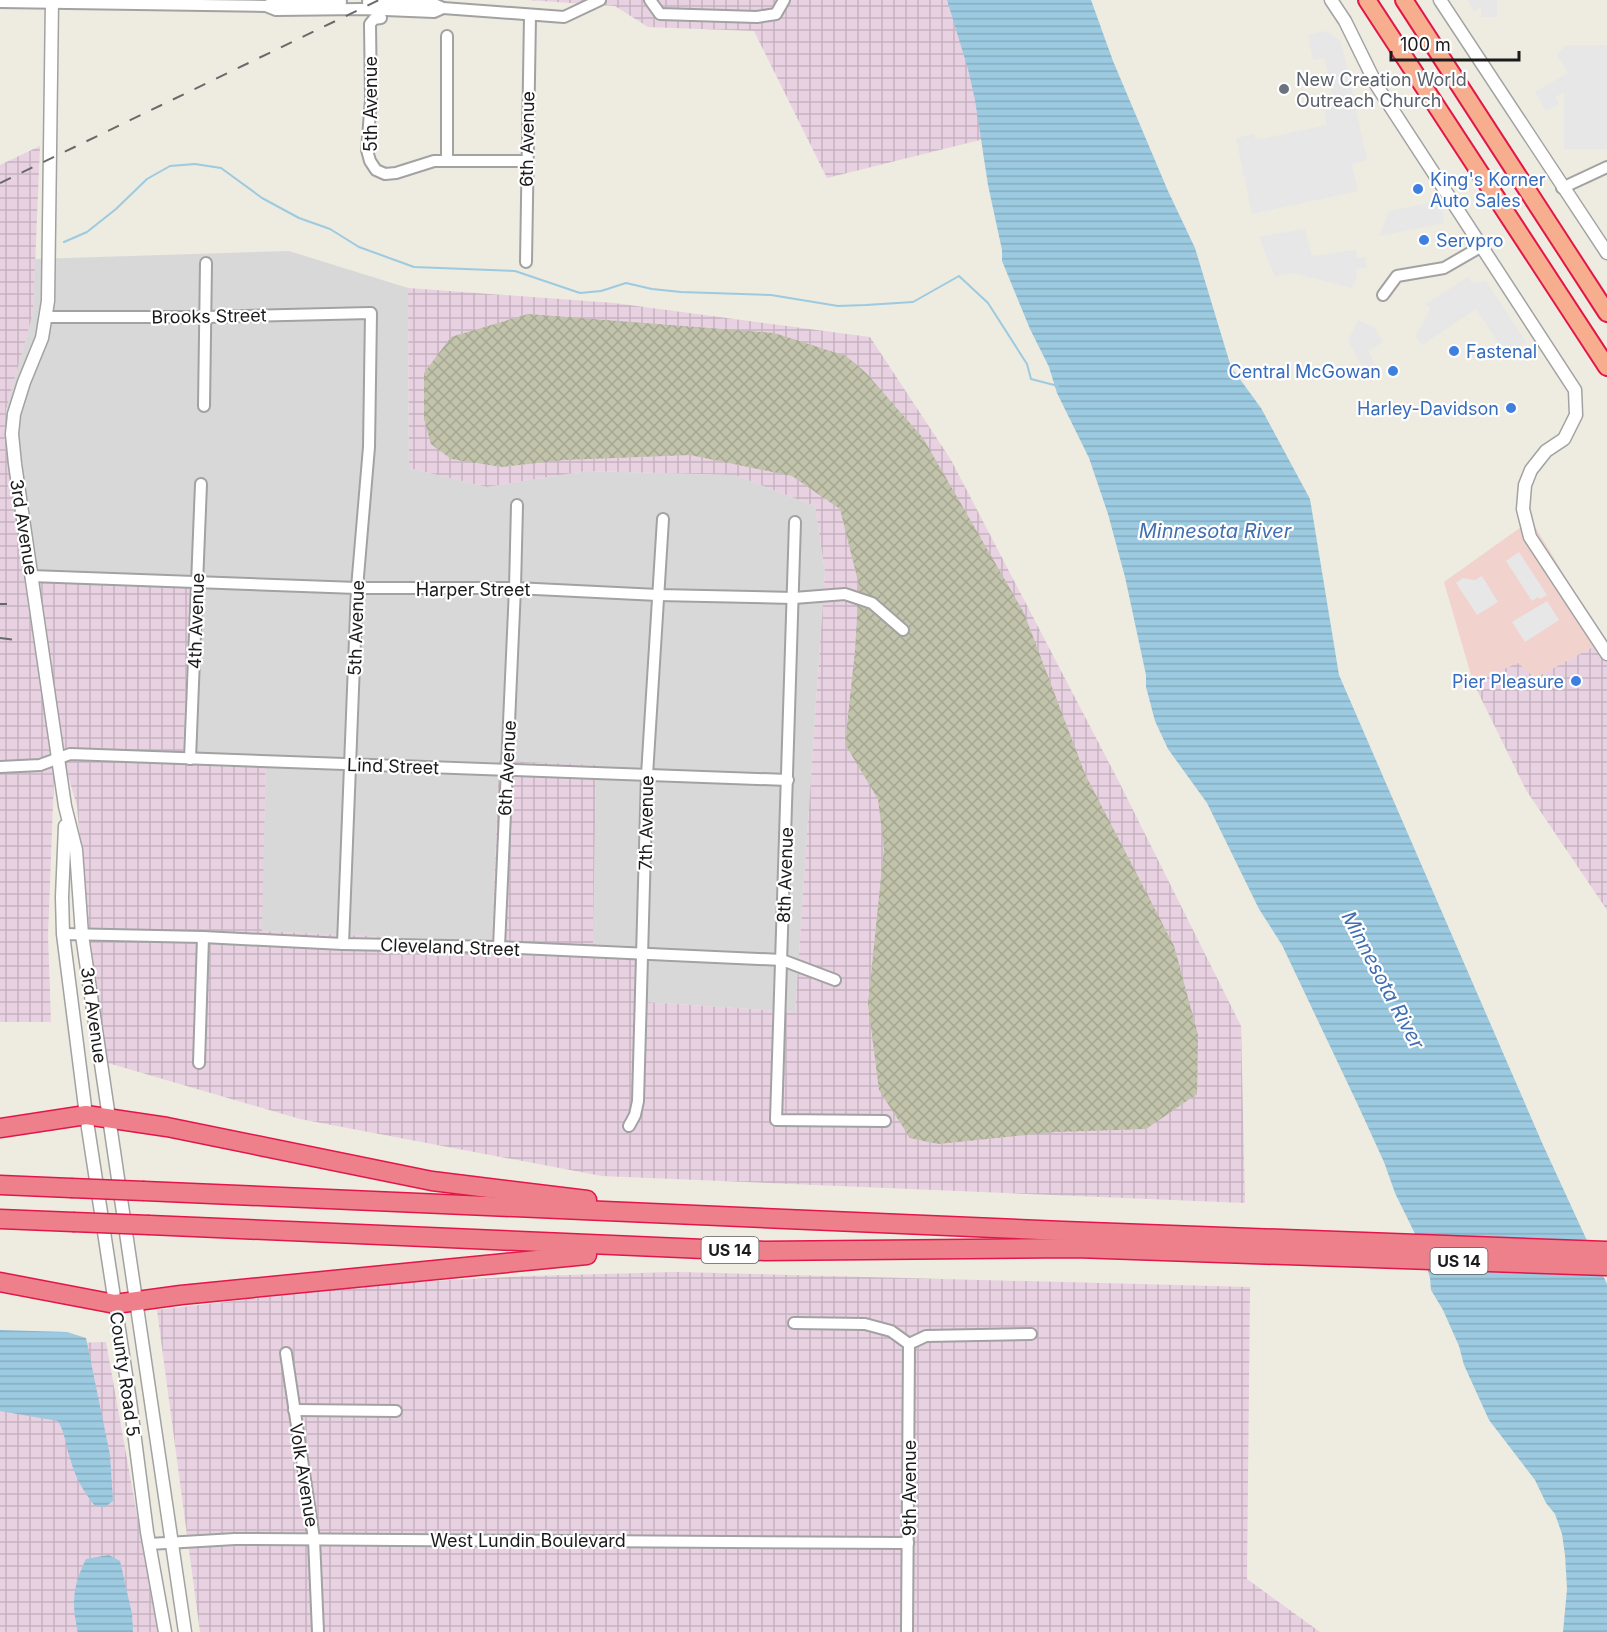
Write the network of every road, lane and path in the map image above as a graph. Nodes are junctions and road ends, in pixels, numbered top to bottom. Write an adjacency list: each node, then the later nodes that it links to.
1 (600, 0): 14 (street)
2 (650, 0): 3 (street)
3 (784, 0)
4 (1331, 0): 21 (street)
5 (1367, 0): 30 (highway)
6 (1404, 0): 27 (highway)
7 (1440, 0): 20 (street)
8 (314, 1): 12 (street); 13 (street)
9 (0, 2): 10 (street)
10 (52, 2): 11 (street); 28 (street, 3rd Avenue)
11 (211, 3): 12 (street)
12 (267, 6): 13 (street)
13 (443, 8): 14 (street)
14 (530, 16): 18 (street, 6th Avenue)
15 (381, 18): 17 (street, 5th Avenue)
16 (447, 36): 17 (street)
17 (447, 161): 18 (street, 5th Avenue)
18 (527, 161): 23 (street, 6th Avenue)
19 (1607, 167): 20 (street)
20 (1562, 188): 22 (street)
21 (1482, 246): 25 (street); 45 (street)
22 (1607, 253)
23 (526, 262)
24 (206, 263): 29 (street)
25 (1383, 295)
26 (371, 313): 29 (street, Brooks Street); 40 (street, 5th Avenue)
27 (1607, 313)
28 (46, 317): 29 (street, Brooks Street); 33 (street, 3rd Avenue)
29 (206, 317): 31 (street)
30 (1607, 368)
31 (204, 406)
32 (0, 413): 33 (street)
33 (14, 414): 38 (street, 3rd Avenue)
34 (201, 484): 39 (street, 4th Avenue)
35 (517, 505): 41 (street, 6th Avenue)
36 (663, 519): 42 (street, 7th Avenue)
37 (795, 522): 43 (street, 8th Avenue)
38 (32, 576): 39 (street, Harper Street); 46 (street, 3rd Avenue)
39 (198, 582): 40 (street, Harper Street); 47 (street, 4th Avenue)
40 (357, 588): 41 (street, Harper Street); 48 (street, 5th Avenue)
41 (516, 588): 42 (street, Harper Street); 50 (street, 6th Avenue)
42 (658, 595): 43 (street, Harper Street); 51 (street, 7th Avenue)
43 (794, 598): 44 (street, Harper Street); 52 (street, 8th Avenue)
44 (903, 630)
45 (1607, 654)
46 (57, 759): 47 (street, Lind Street); 49 (street, Lind Street); 53 (street, 3rd Avenue)
47 (190, 759): 48 (street, Lind Street)
48 (351, 764): 50 (street, Lind Street); 57 (street, 5th Avenue)
49 (0, 767)
50 (507, 769): 51 (street, Lind Street); 58 (street, 6th Avenue)
51 (647, 775): 52 (street, Lind Street); 59 (street, 7th Avenue)
52 (788, 780): 60 (street, 8th Avenue)
53 (65, 806): 54 (street, 3rd Avenue); 55 (street, 3rd Avenue)
54 (63, 934): 55 (street, Cleveland Street); 63 (street, 3rd Avenue)
55 (82, 934): 56 (street, Cleveland Street); 64 (street, 3rd Avenue)
56 (203, 937): 57 (street, Cleveland Street); 62 (street)
57 (343, 944): 58 (street, Cleveland Street)
58 (499, 947): 59 (street, Cleveland Street)
59 (643, 954): 60 (street, Cleveland Street); 66 (street, 7th Avenue)
60 (782, 960): 61 (street, Cleveland Street); 65 (street, 8th Avenue)
61 (835, 980)
62 (199, 1063)
63 (86, 1115): 64 (highway); 67 (highway); 77 (street, County Road 5)
64 (109, 1118): 69 (highway); 76 (street, County Road 5)
65 (885, 1121)
66 (629, 1126)
67 (0, 1128)
68 (0, 1185): 69 (highway, US 14, bridge)
69 (687, 1215): 71 (highway, US 14)
70 (0, 1219): 72 (highway, US 14, bridge)
71 (1308, 1247): 72 (highway, US 14); 73 (highway, US 14); 74 (highway, US 14)
72 (750, 1251): 76 (highway)
73 (1607, 1251)
74 (1607, 1266)
75 (0, 1281): 77 (highway)
76 (136, 1302): 77 (highway); 85 (street, County Road 5)
77 (115, 1304): 87 (street, County Road 5)
78 (794, 1323): 80 (street)
79 (1031, 1334): 80 (street)
80 (909, 1344): 86 (street, 9th Avenue)
81 (286, 1353): 82 (street, Volk Avenue)
82 (294, 1410): 83 (street, Volk Avenue); 84 (street, Volk Avenue)
83 (396, 1411)
84 (314, 1539): 85 (street, West Lundin Boulevard); 86 (street, West Lundin Boulevard); 90 (street, Volk Avenue)
85 (172, 1542): 87 (street, West Lundin Boulevard); 89 (street, County Road 5)
86 (908, 1543): 91 (street, 9th Avenue)
87 (149, 1545): 88 (street, County Road 5)
88 (165, 1632)
89 (185, 1632)
90 (318, 1632)
91 (907, 1632)

